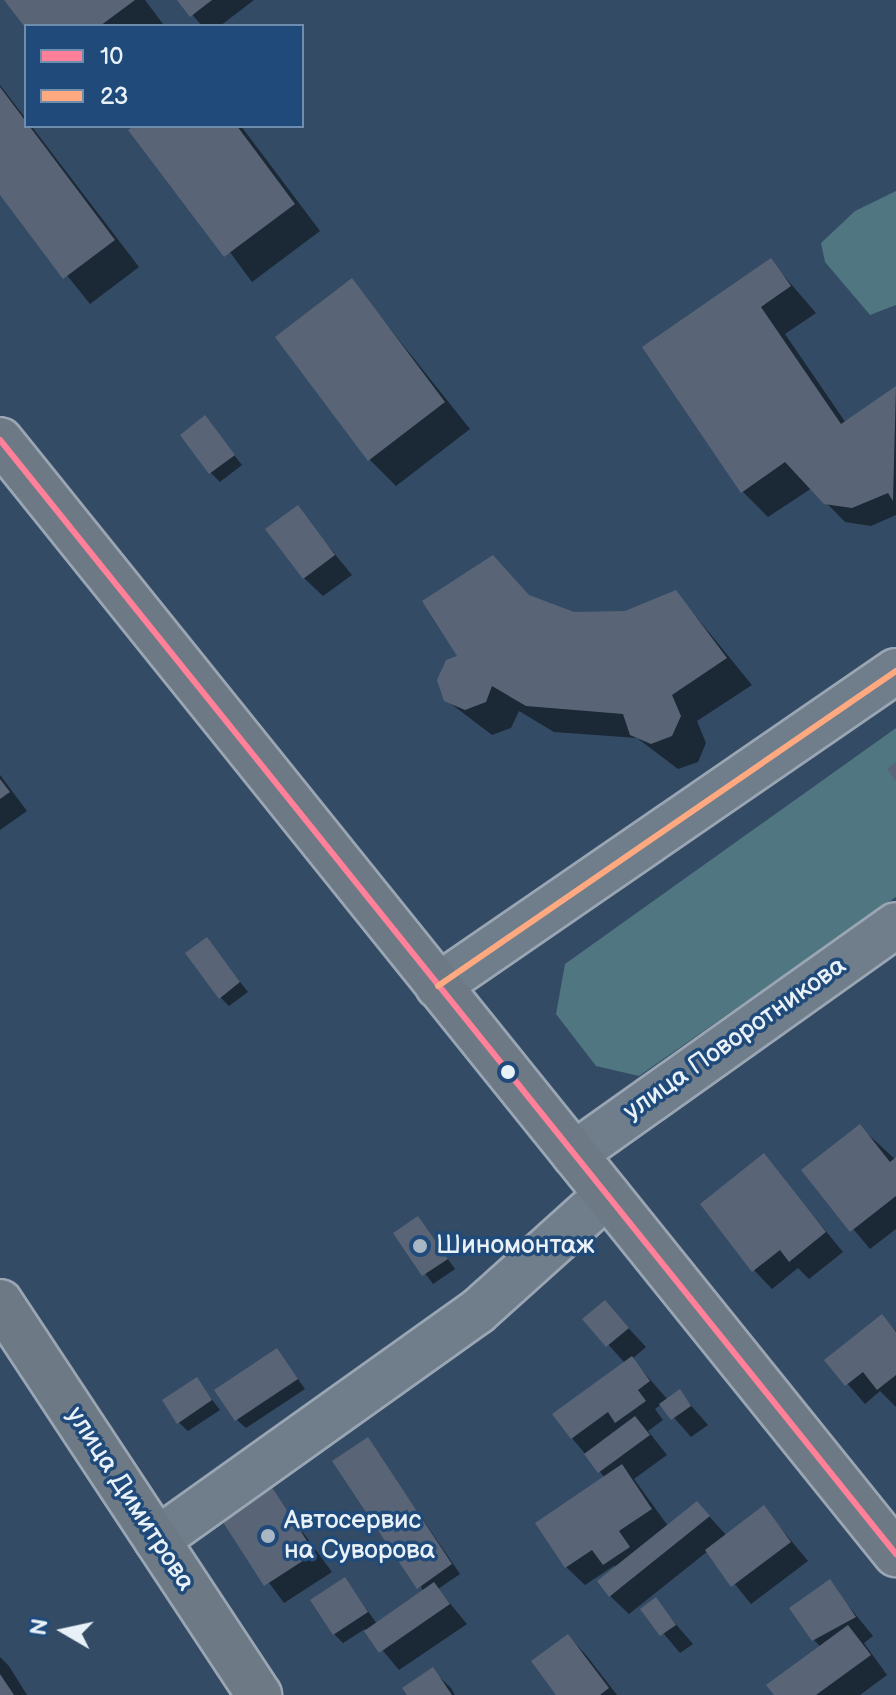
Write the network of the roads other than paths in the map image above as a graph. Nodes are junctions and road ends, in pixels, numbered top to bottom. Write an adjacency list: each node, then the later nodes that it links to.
1 (0, 440): 4 (main road)
2 (896, 671): 4 (street)
3 (896, 925): 5 (street, улица Поворотникова)
4 (438, 986): 5 (main road)
5 (574, 1154): 6 (main road)
6 (607, 1195): 8 (street); 9 (main road)
7 (0, 1302): 8 (main road, улица Димитрова)
8 (157, 1540): 10 (main road, улица Димитрова)
9 (896, 1554)
10 (259, 1695)

